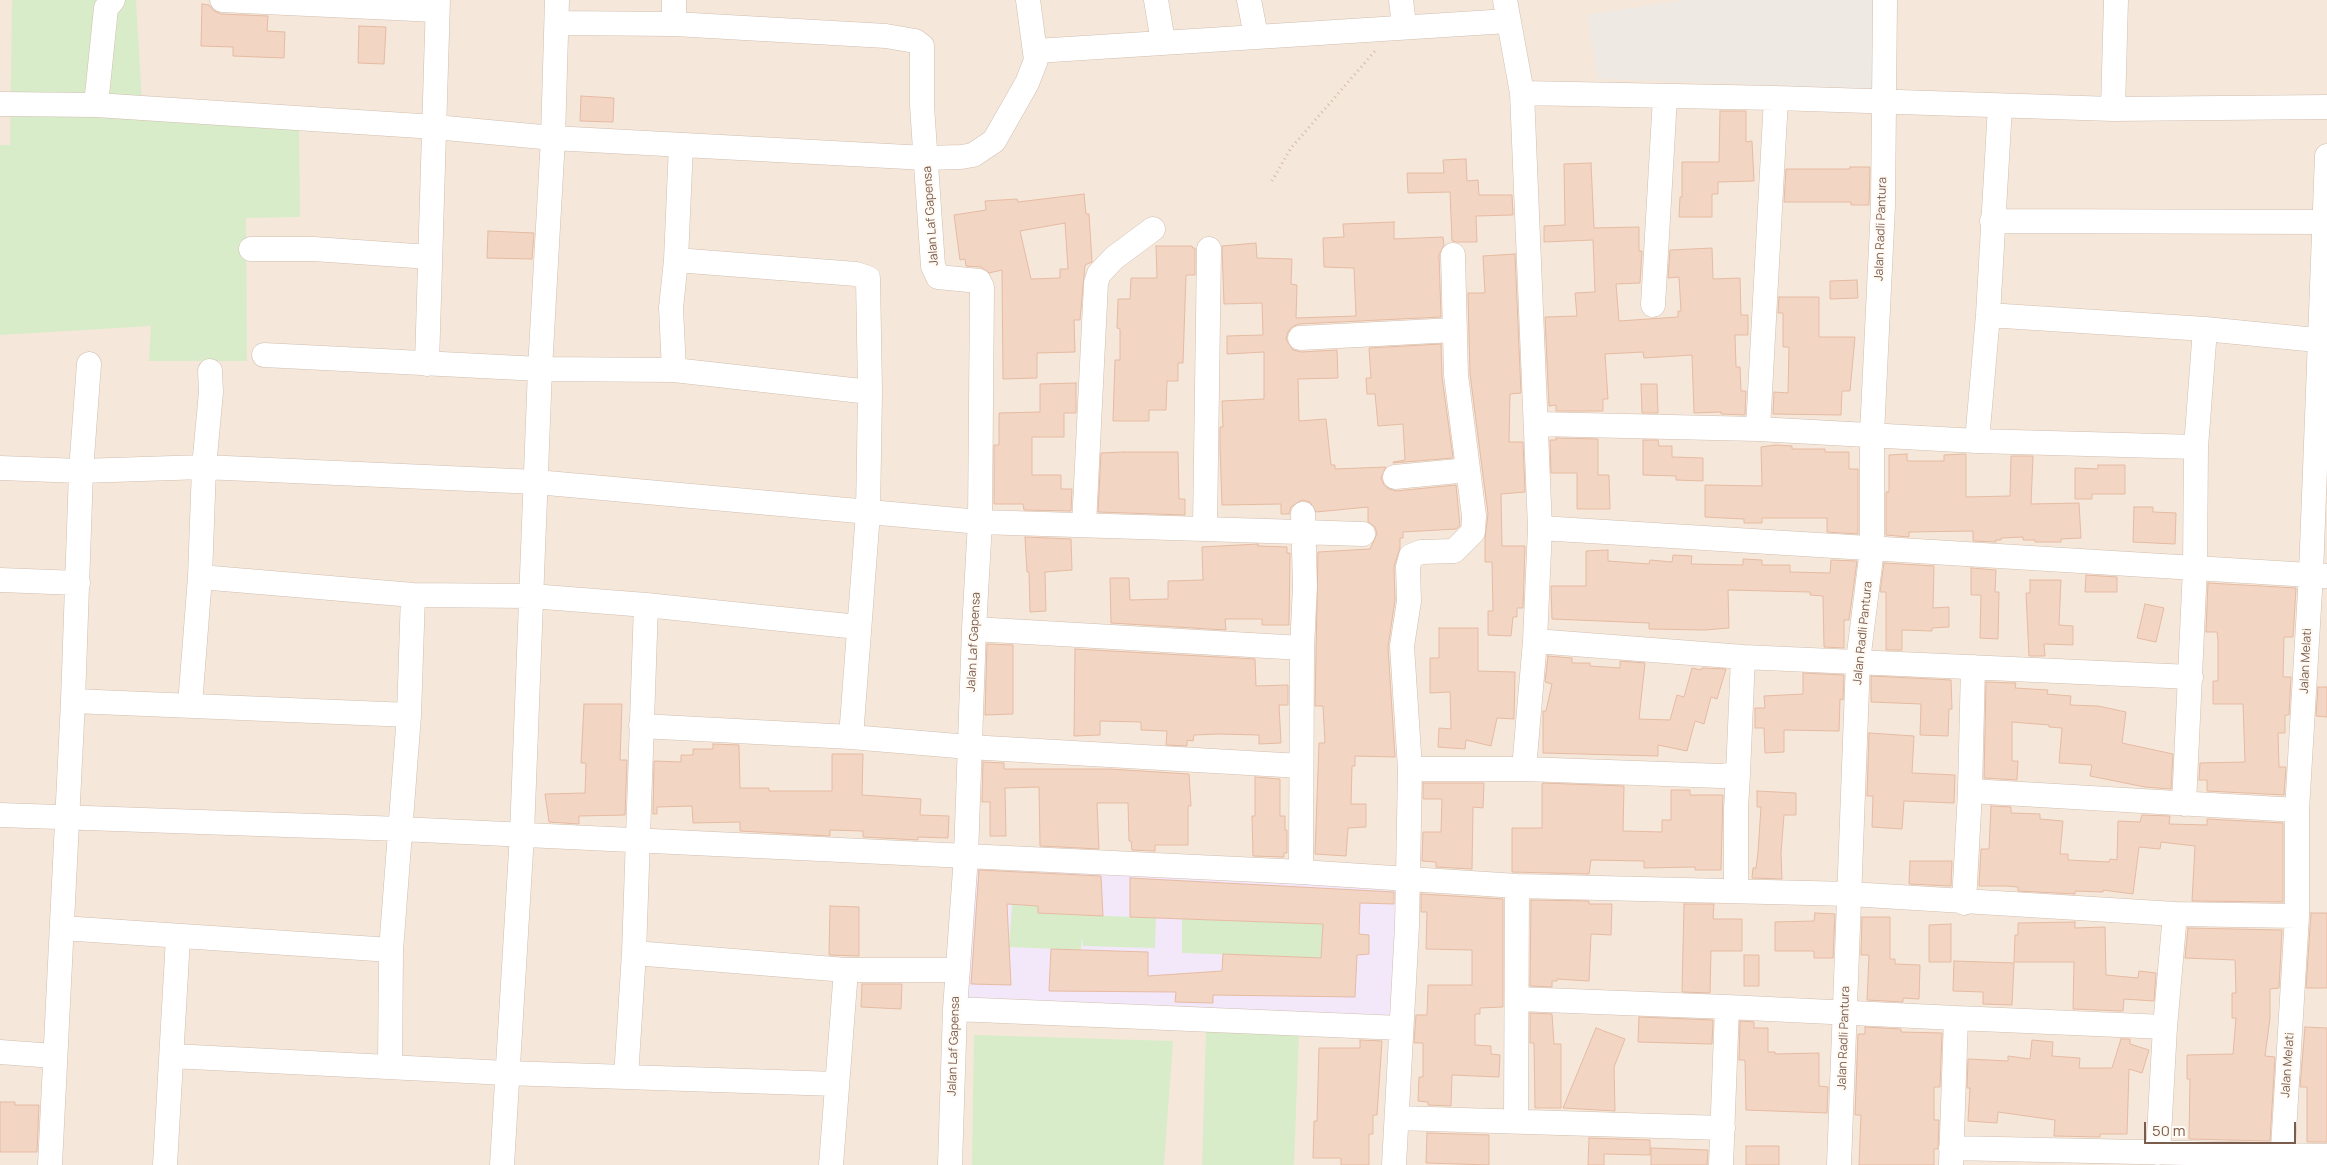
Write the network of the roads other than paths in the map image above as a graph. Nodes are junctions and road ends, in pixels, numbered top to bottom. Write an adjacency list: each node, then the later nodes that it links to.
1 (113, 0): 23 (street)
2 (222, 0): 10 (street)
3 (674, 0): 13 (street)
4 (1028, 0): 17 (street)
5 (1156, 0): 16 (street)
6 (1249, 0): 15 (street)
7 (1401, 0): 14 (street)
8 (1885, 0): 21 (street, Jalan Radli Pantura)
9 (2116, 0): 26 (street)
10 (437, 5): 27 (street)
11 (1506, 10): 14 (street); 18 (street)
12 (557, 11): 13 (street); 28 (street)
13 (674, 24): 31 (street)
14 (1400, 26): 15 (street)
15 (1256, 36): 16 (street)
16 (1163, 42): 17 (street)
17 (1036, 51): 31 (street)
18 (1522, 93): 19 (street); 53 (street)
19 (1665, 97): 20 (street); 40 (street)
20 (1776, 98): 21 (street); 54 (street)
21 (1885, 102): 24 (street); 55 (street, Jalan Radli Pantura)
22 (0, 104): 23 (street)
23 (96, 105): 27 (street)
24 (2000, 106): 26 (street); 32 (street)
25 (2327, 107): 26 (street)
26 (2113, 109)
27 (434, 127): 28 (street); 38 (street)
28 (554, 138): 29 (street); 49 (street)
29 (681, 145): 31 (street); 39 (street)
30 (2327, 156): 33 (street, Jalan Melati)
31 (926, 158): 65 (street, Jalan Laf Gapensa)
32 (1992, 221): 33 (street); 41 (street)
33 (2326, 222): 45 (street, Jalan Melati)
34 (1153, 229): 67 (street)
35 (251, 249): 38 (street)
36 (1209, 249): 68 (street)
37 (1453, 255): 43 (street)
38 (430, 257): 48 (street)
39 (676, 260): 50 (street); 52 (street)
40 (1654, 305)
41 (1988, 315): 42 (street); 56 (street)
42 (2205, 329): 45 (street); 57 (street)
43 (1454, 330): 44 (street); 60 (street)
44 (1300, 338)
45 (2323, 340): 73 (street, Jalan Melati)
46 (264, 355): 48 (street)
47 (89, 364): 61 (street)
48 (427, 364): 49 (street)
49 (540, 369): 50 (street); 63 (street)
50 (674, 370): 52 (street)
51 (210, 371): 58 (street)
52 (870, 392): 64 (street)
53 (1537, 424): 54 (street); 69 (street)
54 (1758, 429): 55 (street)
55 (1872, 434): 56 (street); 71 (street, Jalan Radli Pantura)
56 (1977, 441): 57 (street)
57 (2196, 447): 72 (street)
58 (204, 467): 61 (street); 63 (street); 74 (street)
59 (0, 468): 61 (street)
60 (1468, 470): 62 (street); 95 (street)
61 (81, 471): 76 (street)
62 (1395, 477)
63 (536, 482): 64 (street); 78 (street)
64 (868, 513): 65 (street); 80 (street)
65 (980, 522): 67 (street); 81 (street, Jalan Laf Gapensa)
66 (1303, 524): 68 (street); 70 (street); 83 (street)
67 (1084, 525): 68 (street)
68 (1205, 528)
69 (1540, 528): 71 (street); 82 (street)
70 (1363, 534)
71 (1872, 549): 72 (street); 85 (street, Jalan Radli Pantura)
72 (2195, 568): 73 (street); 87 (street)
73 (2319, 575): 100 (street, Jalan Melati)
74 (200, 577): 77 (street); 89 (street)
75 (0, 580): 76 (street)
76 (78, 582): 88 (street)
77 (413, 595): 78 (street); 90 (street)
78 (531, 596): 79 (street); 104 (street)
79 (646, 605): 80 (street); 91 (street)
80 (858, 627): 92 (street)
81 (974, 630): 83 (street); 93 (street, Jalan Laf Gapensa)
82 (1535, 641): 84 (street); 96 (street)
83 (1302, 648): 94 (street)
84 (1743, 657): 85 (street); 97 (street)
85 (1858, 661): 86 (street); 111 (street, Jalan Radli Pantura)
86 (1973, 667): 87 (street); 98 (street)
87 (2191, 677): 99 (street)
88 (73, 701): 89 (street); 102 (street)
89 (190, 705): 90 (street)
90 (409, 715): 103 (street)
91 (641, 726): 92 (street); 105 (street)
92 (851, 736): 93 (street)
93 (969, 747): 94 (street); 106 (street, Jalan Laf Gapensa)
94 (1302, 766): 107 (street)
95 (1410, 769): 96 (street); 108 (street)
96 (1524, 769): 97 (street)
97 (1738, 774): 110 (street)
98 (1970, 791): 99 (street); 112 (street)
99 (2184, 804): 100 (street)
100 (2297, 810): 114 (street, Jalan Melati)
101 (0, 815): 102 (street)
102 (67, 817): 103 (street); 115 (street)
103 (401, 829): 104 (street); 117 (street)
104 (522, 834): 105 (street); 132 (street)
105 (636, 841): 106 (street); 118 (street)
106 (966, 856): 107 (street); 120 (street, Jalan Laf Gapensa)
107 (1301, 872): 108 (street)
108 (1408, 878): 109 (street); 127 (street)
109 (1517, 886): 110 (street); 121 (street)
110 (1736, 892): 111 (street)
111 (1850, 894): 112 (street); 124 (street, Jalan Radli Pantura)
112 (1964, 903): 113 (street)
113 (2175, 914): 114 (street); 126 (street)
114 (2298, 916): 141 (street, Jalan Melati)
115 (62, 928): 116 (street); 129 (street)
116 (178, 938): 117 (street); 130 (street)
117 (391, 950): 131 (street)
118 (634, 953): 119 (street); 133 (street)
119 (846, 970): 120 (street); 134 (street)
120 (958, 970): 123 (street, Jalan Laf Gapensa)
121 (1518, 999): 122 (street); 136 (street)
122 (1727, 1008): 124 (street); 137 (street)
123 (955, 1009): 127 (street); 146 (street, Jalan Laf Gapensa)
124 (1845, 1012): 125 (street); 149 (street, Jalan Radli Pantura)
125 (1956, 1018): 126 (street); 140 (street)
126 (2165, 1027): 138 (street)
127 (1401, 1028): 135 (street)
128 (0, 1052): 129 (street)
129 (54, 1056): 142 (street)
130 (172, 1056): 131 (street); 143 (street)
131 (390, 1066): 132 (street)
132 (506, 1073): 133 (street); 144 (street)
133 (626, 1077): 134 (street)
134 (836, 1084): 145 (street)
135 (1397, 1118): 136 (street); 147 (street)
136 (1516, 1121): 137 (street)
137 (1723, 1128): 148 (street)
138 (2158, 1153): 140 (street); 141 (street)
139 (2327, 1156): 141 (street)
140 (1951, 1157)
141 (2282, 1160)
142 (50, 1165)
143 (165, 1165)
144 (502, 1165)
145 (831, 1165)
146 (950, 1165)
147 (1394, 1165)
148 (1721, 1165)
149 (1839, 1165)

